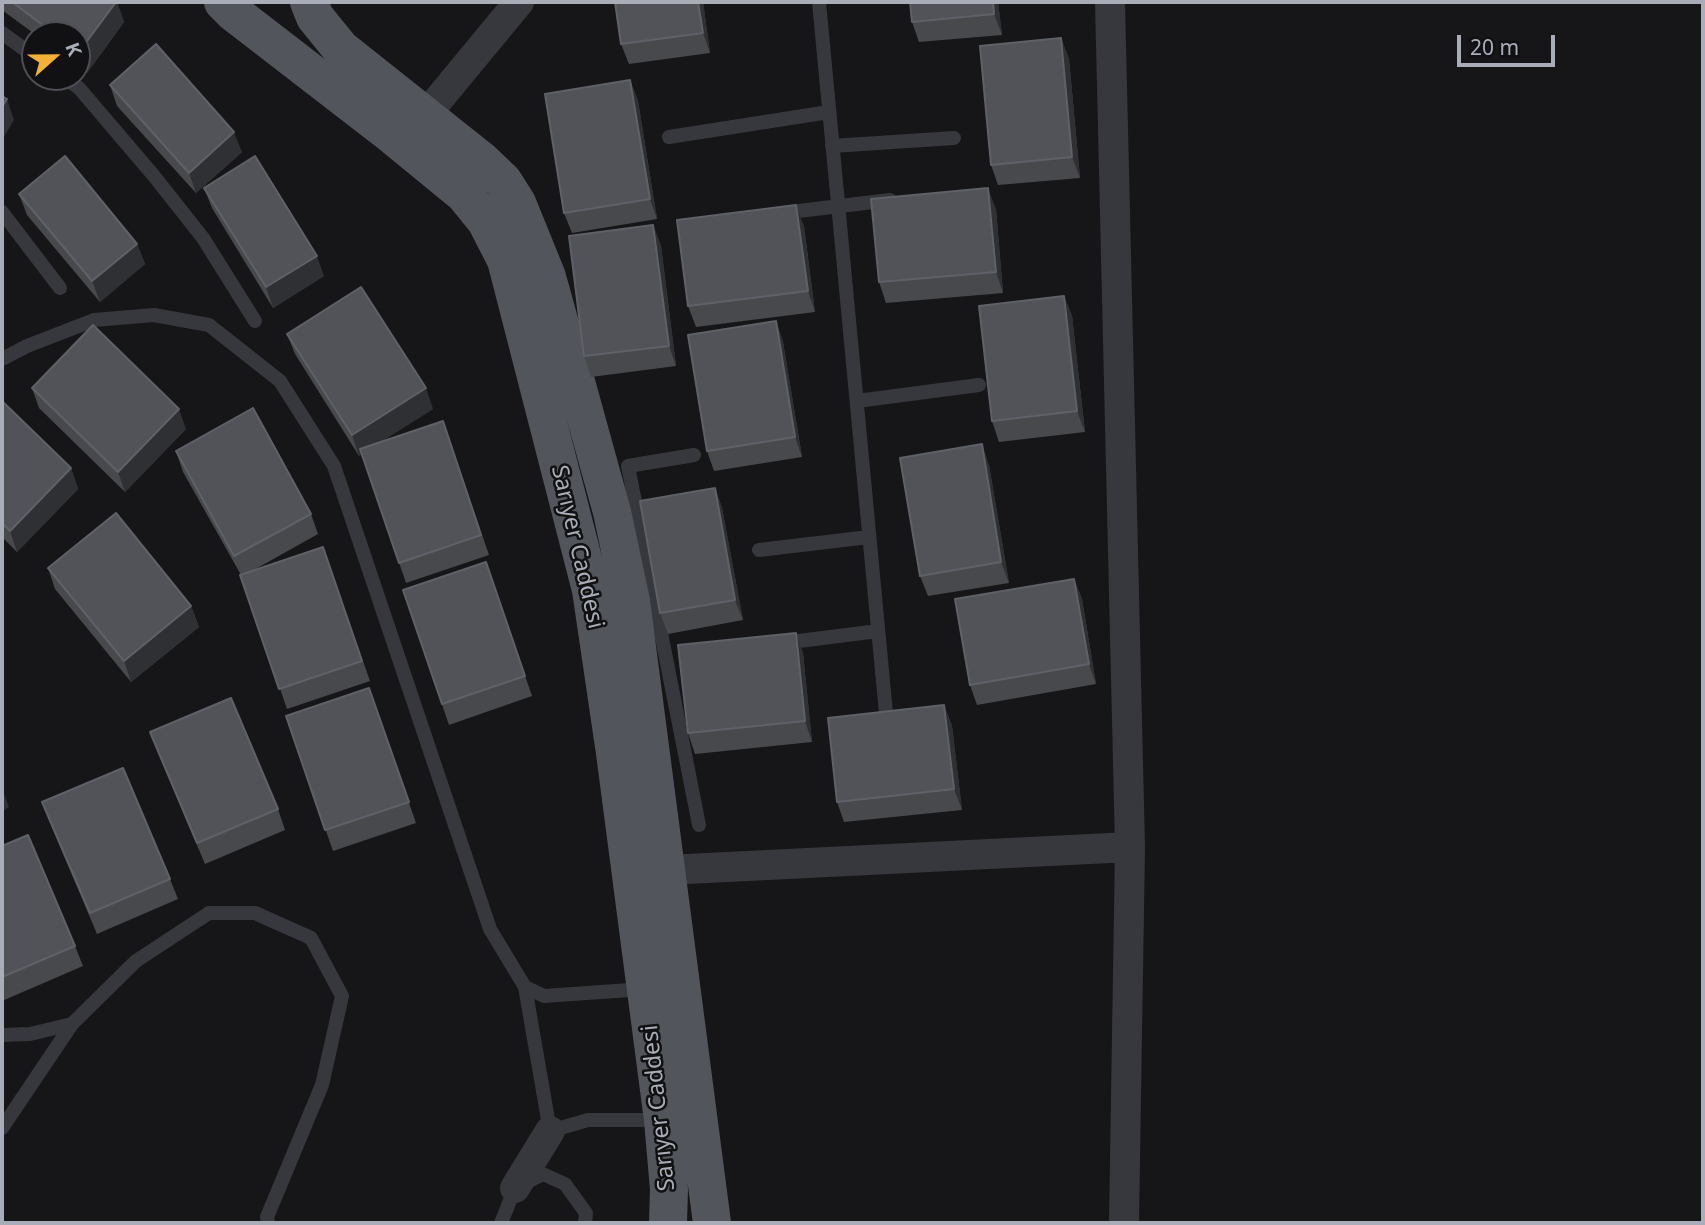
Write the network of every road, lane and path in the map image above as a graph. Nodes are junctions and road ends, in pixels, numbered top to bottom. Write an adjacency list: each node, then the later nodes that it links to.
1 (223, 2): 33 (main road, Sarıyer Caddesi)
2 (309, 2): 10 (main road, Sarıyer Caddesi)
3 (519, 2): 10 (street)
4 (819, 2): 9 (lane)
5 (1110, 2): 30 (street)
6 (2, 33): 7 (lane)
7 (21, 47)
8 (81, 91): 19 (lane)
9 (829, 112): 11 (lane); 13 (lane)
10 (424, 117): 31 (main road, Sarıyer Caddesi)
11 (669, 137)
12 (954, 138): 13 (lane)
13 (832, 146): 15 (lane)
14 (905, 199): 15 (lane)
15 (838, 205): 17 (lane); 22 (lane)
16 (2, 212): 18 (lane)
17 (771, 215)
18 (60, 288)
19 (255, 321)
20 (2, 359): 32 (lane)
21 (979, 385): 22 (lane)
22 (857, 401): 24 (lane)
23 (694, 456): 29 (lane)
24 (869, 537): 25 (lane); 26 (lane)
25 (759, 550)
26 (878, 631): 27 (lane); 28 (lane)
27 (772, 645)
28 (886, 713)
29 (699, 825)
30 (1130, 846): 31 (street); 45 (street)
31 (667, 870): 44 (main road, Sarıyer Caddesi)
32 (525, 987): 33 (lane); 38 (lane)
33 (646, 989): 36 (main road, Sarıyer Caddesi)
34 (72, 1024): 35 (lane); 37 (lane); 40 (lane)
35 (2, 1035)
36 (663, 1120): 38 (lane); 43 (main road, Sarıyer Caddesi)
37 (2, 1128)
38 (550, 1131): 39 (street)
39 (515, 1188): 41 (lane); 42 (lane)
40 (268, 1223)
41 (501, 1223)
42 (585, 1223)
43 (668, 1223)
44 (712, 1223)
45 (1124, 1223)

